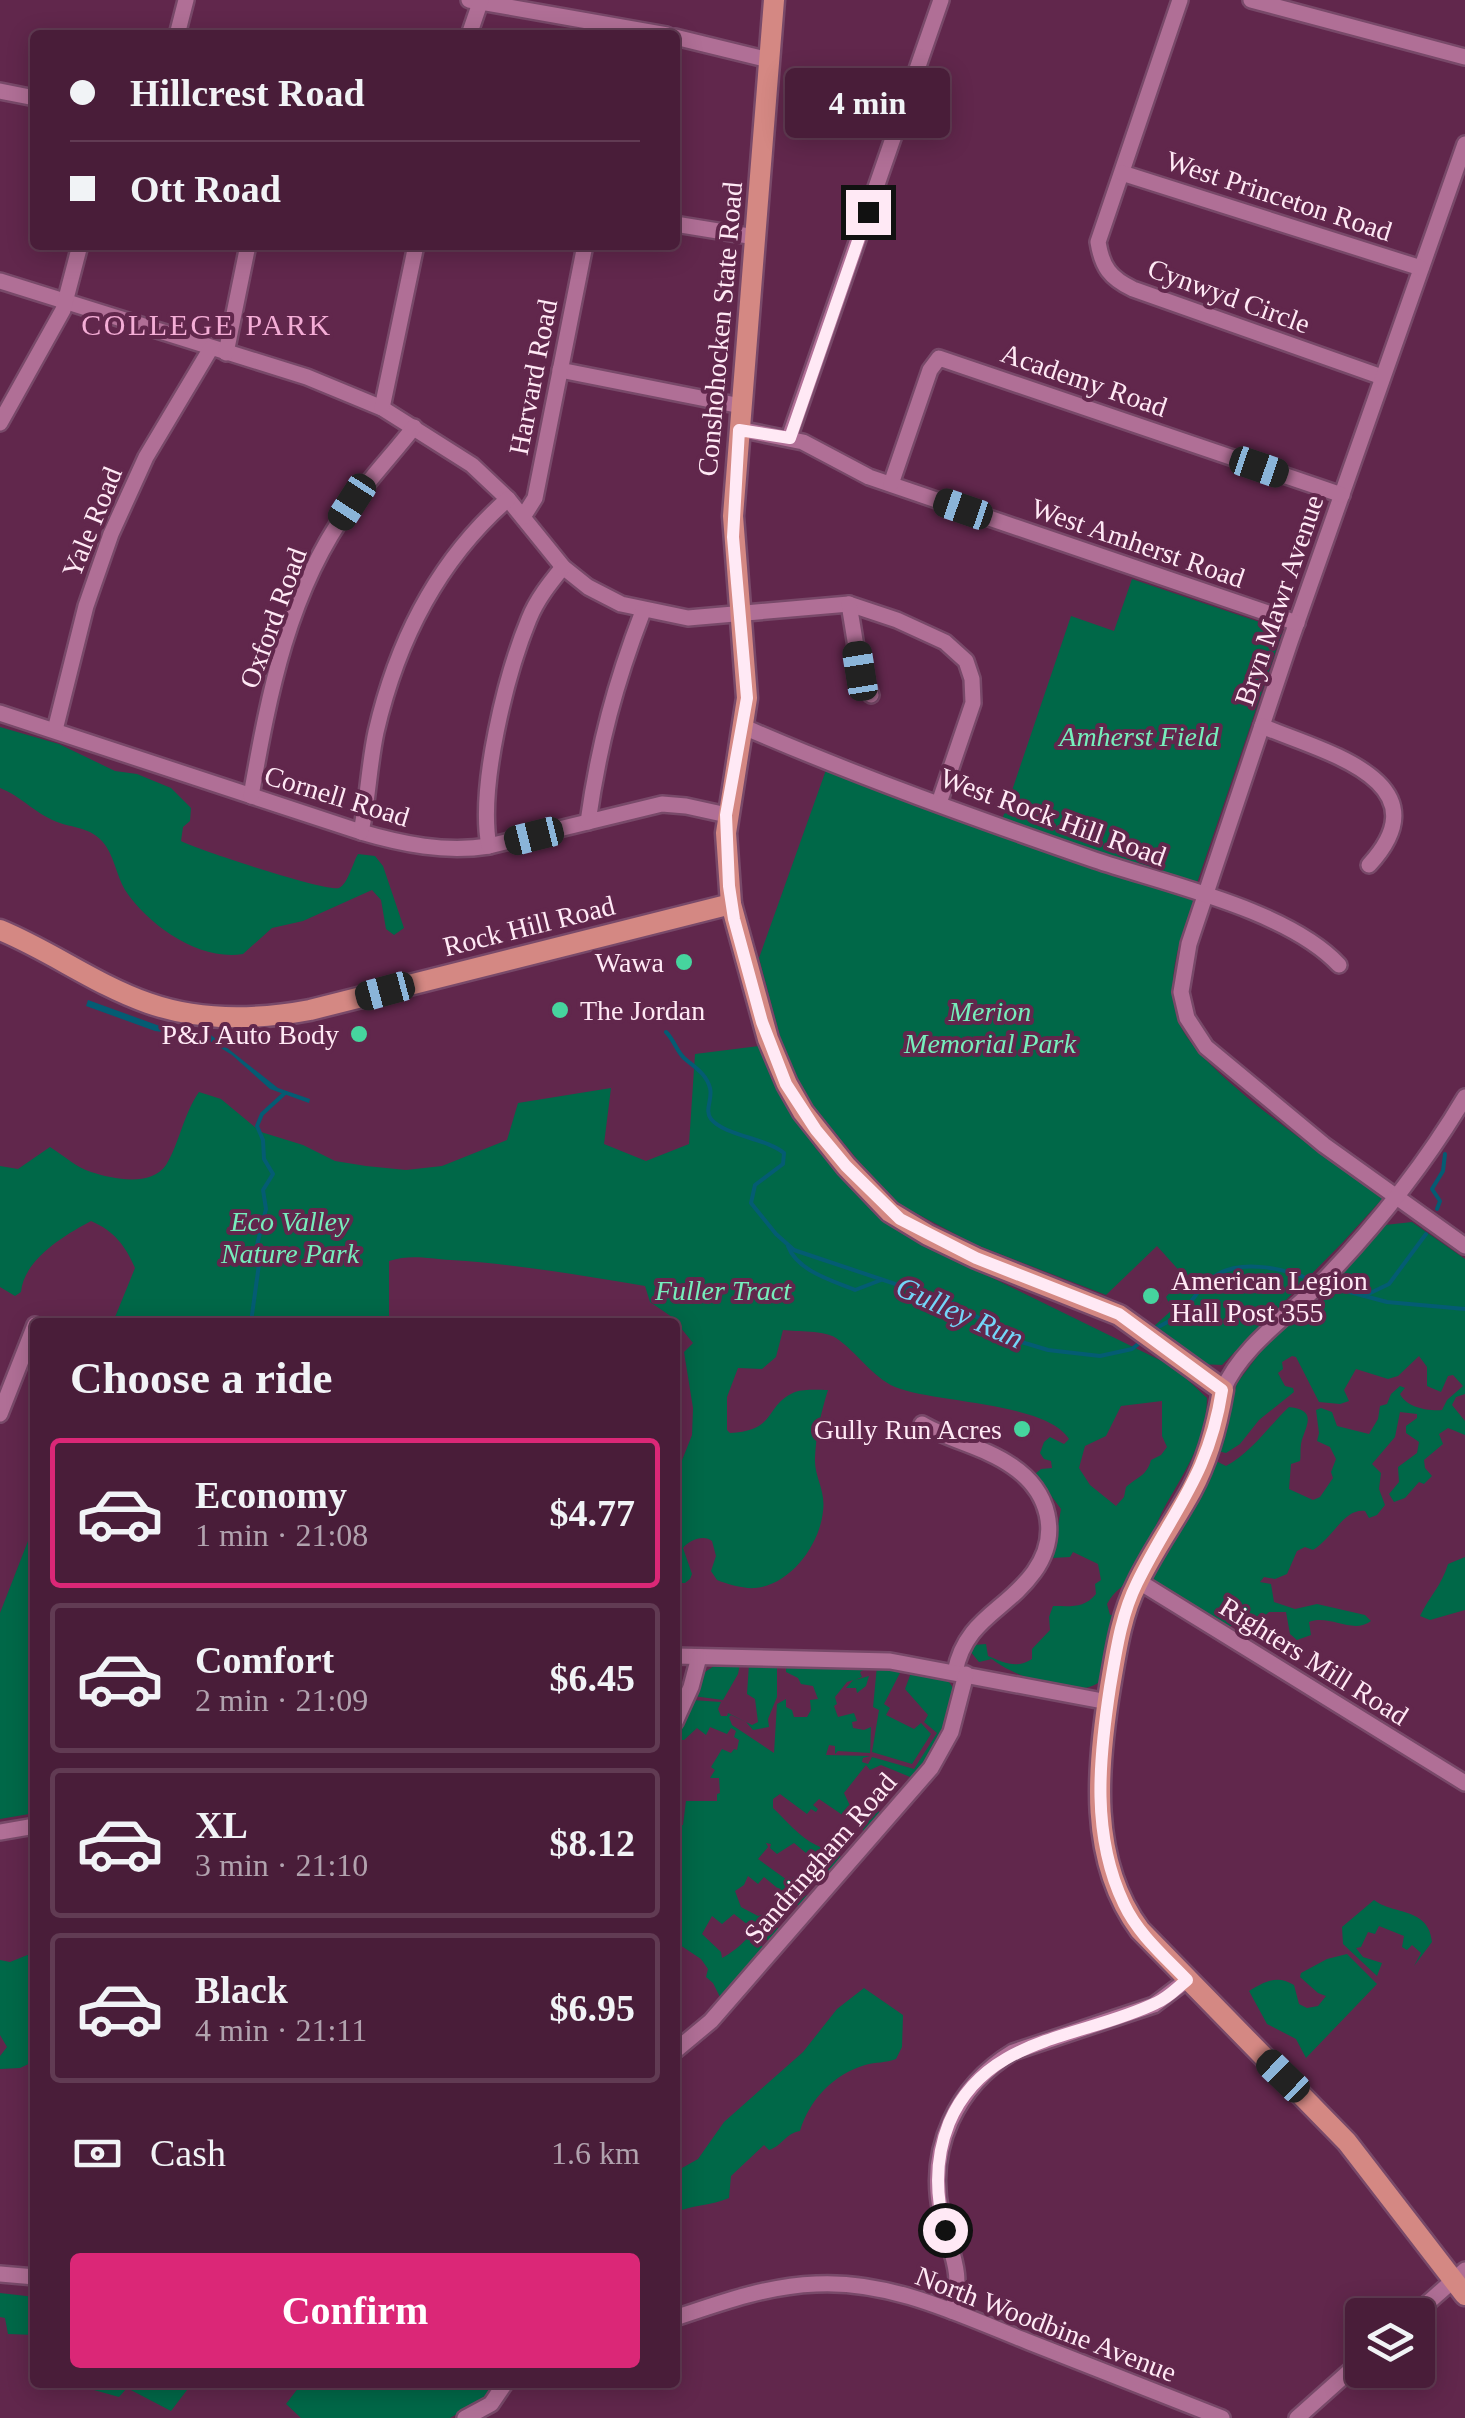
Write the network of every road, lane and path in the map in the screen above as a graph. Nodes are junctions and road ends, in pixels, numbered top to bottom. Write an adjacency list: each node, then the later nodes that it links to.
1 (186, 0): 7 (street)
2 (774, 0): 12 (main road, Conshohocken State Road)
3 (941, 0): 34 (street)
4 (1180, 0): 16 (street, Cynwyd Circle)
5 (1251, 0): 11 (street)
6 (477, 1): 8 (street); 9 (street)
7 (178, 30)
8 (470, 30)
9 (638, 30)
10 (680, 38): 12 (street)
11 (1465, 57)
12 (769, 60): 18 (main road, Conshohocken State Road)
13 (0, 91): 14 (street)
14 (30, 97)
15 (1465, 144): 23 (street, Bryn Mawr Avenue)
16 (1122, 173): 23 (street, West Princeton Road); 28 (street, Cynwyd Circle)
17 (680, 225): 18 (street)
18 (754, 237): 29 (main road, Conshohocken State Road)
19 (79, 250): 25 (street)
20 (247, 250): 26 (street, Yale Road)
21 (415, 250): 30 (street)
22 (584, 250): 27 (street, Harvard Road)
23 (1421, 268): 28 (street, Bryn Mawr Avenue)
24 (0, 281): 25 (street)
25 (67, 302): 26 (street); 31 (street)
26 (219, 350): 30 (street); 48 (street, Yale Road)
27 (560, 370): 29 (street); 38 (street, Harvard Road)
28 (1382, 377): 36 (street, Bryn Mawr Avenue)
29 (741, 406): 33 (main road, Conshohocken State Road)
30 (382, 408): 32 (street)
31 (1, 420)
32 (414, 427): 37 (street); 49 (street, Oxford Road)
33 (739, 430): 34 (street, West Amherst Road); 42 (main road, Conshohocken State Road)
34 (790, 438): 35 (street, West Amherst Road)
35 (892, 484): 36 (street, Academy Road); 43 (street, West Amherst Road)
36 (1342, 495): 43 (street, Bryn Mawr Avenue)
37 (508, 499): 38 (street); 53 (street)
38 (523, 516): 39 (street)
39 (563, 567): 41 (street); 54 (street)
40 (849, 604): 42 (street); 44 (street); 50 (street)
41 (644, 611): 42 (street); 52 (street)
42 (741, 614): 47 (main road, Conshohocken State Road)
43 (1296, 624): 46 (street, Bryn Mawr Avenue)
44 (871, 695)
45 (0, 713): 48 (street, Cornell Road)
46 (1262, 726): 55 (street); 56 (street, Bryn Mawr Avenue)
47 (744, 727): 50 (street, West Rock Hill Road); 51 (main road, Conshohocken State Road)
48 (55, 730): 49 (street, Cornell Road)
49 (251, 796): 53 (street, Cornell Road)
50 (938, 803): 56 (street, West Rock Hill Road)
51 (726, 815): 52 (street, Cornell Road); 57 (main road, Conshohocken State Road)
52 (588, 822): 54 (street, Cornell Road)
53 (361, 832): 54 (street, Cornell Road)
54 (488, 846)
55 (1369, 865)
56 (1206, 895): 59 (street, West Rock Hill Road); 61 (street, Bryn Mawr Avenue)
57 (731, 904): 58 (main road, Rock Hill Road); 64 (main road, Conshohocken State Road)
58 (0, 930)
59 (1339, 964)
60 (1465, 1097): 61 (street)
61 (1397, 1198): 62 (street, Bryn Mawr Avenue); 64 (street)
62 (1465, 1246)
63 (30, 1338): 65 (street)
64 (1222, 1390): 67 (main road)
65 (0, 1414)
66 (922, 1424): 70 (street, Sandringham Road)
67 (1138, 1582): 71 (main road); 73 (street, Righters Mill Road)
68 (680, 1656): 69 (street)
69 (698, 1657): 70 (street); 72 (street)
70 (960, 1673): 71 (street); 77 (street, Sandringham Road)
71 (1108, 1702): 76 (main road)
72 (680, 1711)
73 (1465, 1783)
74 (30, 1827): 75 (street)
75 (0, 1832)
76 (1187, 1980): 80 (main road); 82 (street)
77 (680, 2047)
78 (0, 2274): 79 (street)
79 (30, 2277)
80 (1461, 2281): 81 (street)
81 (1435, 2300)
82 (952, 2312): 83 (street, North Woodbine Avenue); 87 (street, North Woodbine Avenue)
83 (680, 2316)
84 (1345, 2375): 88 (street)
85 (502, 2388): 86 (street)
86 (465, 2418)
87 (1222, 2418)
88 (1297, 2418)

